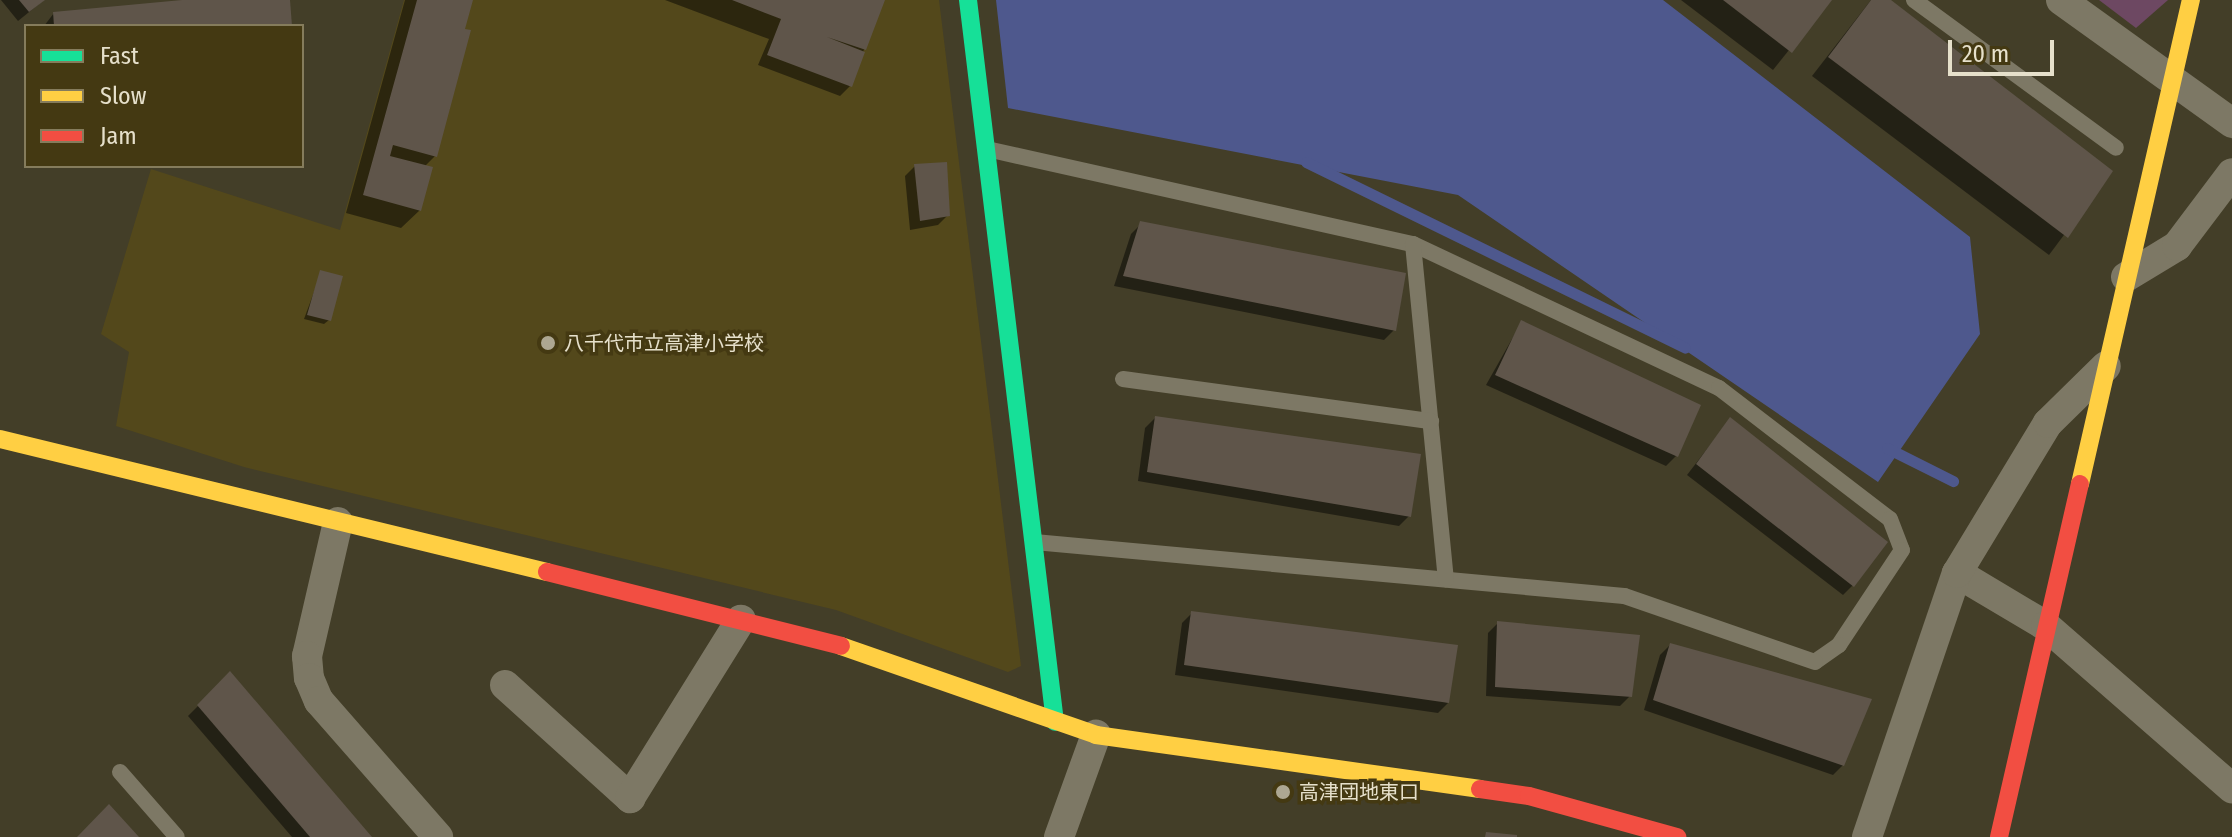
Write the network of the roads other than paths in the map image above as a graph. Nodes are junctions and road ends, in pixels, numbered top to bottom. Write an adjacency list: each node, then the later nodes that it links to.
1 (968, 0): 7 (street)
2 (1914, 0): 8 (lane)
3 (2061, 0): 5 (street)
4 (2191, 0): 5 (street)
5 (2172, 82): 6 (street); 11 (street)
6 (2232, 123)
7 (986, 148): 10 (lane); 17 (street)
8 (2116, 148)
9 (2232, 173): 11 (street)
10 (1413, 244): 14 (lane); 19 (lane)
11 (2126, 277): 12 (street)
12 (2106, 366): 18 (street); 21 (street)
13 (1123, 379): 14 (lane)
14 (1431, 421): 19 (lane)
15 (0, 439): 16 (street)
16 (338, 522): 20 (street); 28 (street)
17 (1033, 542): 19 (lane); 23 (street)
18 (1957, 573): 21 (street); 31 (street)
19 (1446, 579)
20 (741, 620): 22 (street); 23 (street)
21 (2046, 626): 26 (street); 32 (street)
22 (505, 685)
23 (1055, 722): 24 (street)
24 (1096, 735): 29 (street); 30 (street)
25 (120, 772): 27 (lane)
26 (2232, 788)
27 (177, 837)
28 (438, 837)
29 (1059, 837)
30 (1677, 837)
31 (1867, 837)
32 (1999, 837)

